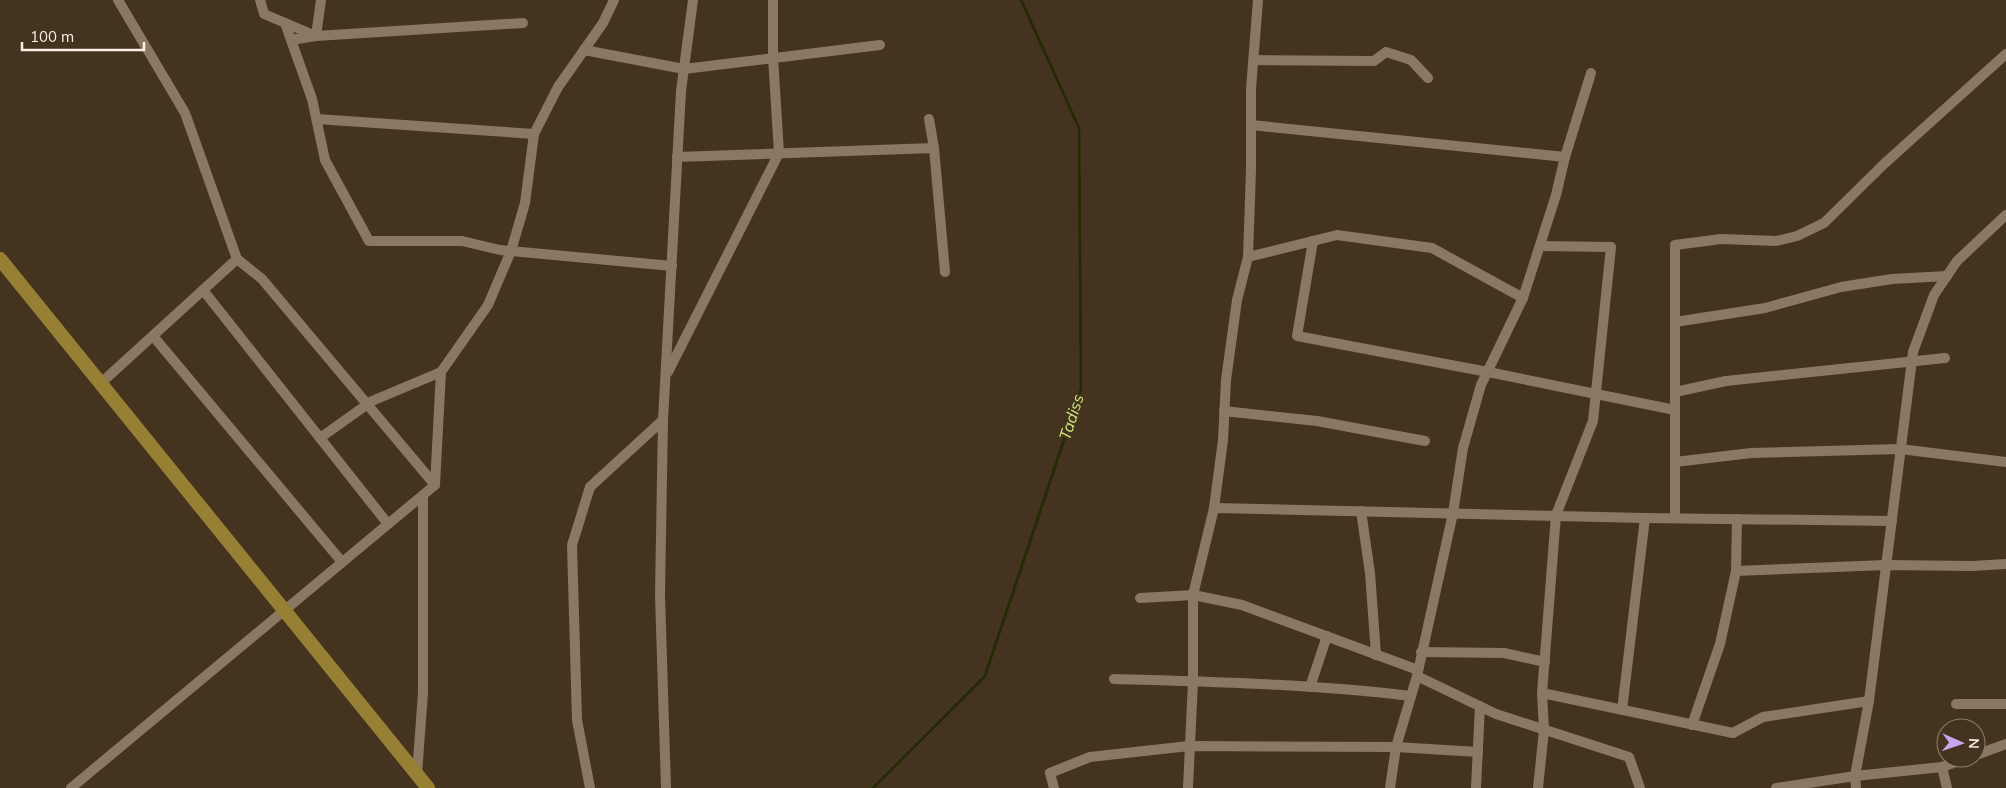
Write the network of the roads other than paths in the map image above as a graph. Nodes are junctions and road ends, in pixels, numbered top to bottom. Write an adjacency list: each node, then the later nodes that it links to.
1 (118, 0): 33 (street)
2 (260, 0): 8 (street)
3 (321, 0): 10 (street)
4 (614, 0): 13 (street)
5 (693, 0): 17 (street)
6 (773, 0): 15 (street)
7 (1258, 0): 16 (street)
8 (284, 23): 10 (street); 11 (street)
9 (523, 23): 10 (street)
10 (316, 36): 11 (street)
11 (291, 40): 20 (street)
12 (880, 45): 15 (street)
13 (584, 50): 17 (street); 23 (street)
14 (2006, 54): 40 (street)
15 (774, 57): 17 (street); 25 (street)
16 (1254, 60): 19 (street); 22 (street)
17 (684, 69): 26 (street)
18 (1591, 73): 27 (street)
19 (1428, 78)
20 (317, 119): 23 (street); 31 (street)
21 (929, 119): 24 (street)
22 (1251, 125): 27 (street); 32 (street)
23 (534, 134): 31 (street)
24 (934, 148): 25 (street); 36 (street)
25 (779, 153): 26 (street); 46 (street)
26 (678, 157): 35 (street)
27 (1565, 157): 30 (street)
28 (2006, 215): 37 (street)
29 (1313, 241): 32 (street); 39 (street); 45 (street)
30 (1540, 246): 39 (street); 49 (street)
31 (511, 251): 35 (street); 44 (street)
32 (1248, 257): 52 (street)
33 (237, 259): 38 (street); 50 (street)
34 (0, 260): 47 (main road)
35 (672, 266): 46 (street)
36 (945, 272)
37 (1947, 276): 40 (street); 43 (street)
38 (203, 290): 41 (street); 54 (street)
39 (1523, 298): 45 (street)
40 (1675, 322): 48 (street)
41 (153, 336): 47 (street); 70 (street)
42 (1945, 358): 43 (street)
43 (1912, 362): 48 (street); 56 (street)
44 (441, 372): 50 (street); 59 (street)
45 (1488, 372): 49 (street); 63 (street)
46 (666, 378): 53 (street)
47 (101, 383): 76 (main road)
48 (1675, 392): 51 (street)
49 (1596, 394): 51 (street); 64 (street)
50 (367, 404): 54 (street); 59 (street)
51 (1675, 410): 57 (street)
52 (1224, 411): 55 (street); 61 (street)
53 (663, 420): 104 (street); 105 (street)
54 (320, 438): 69 (street)
55 (1425, 441)
56 (1900, 449): 57 (street); 58 (street); 68 (street)
57 (1675, 462): 66 (street)
58 (2006, 462)
59 (435, 485): 60 (street)
60 (423, 495): 69 (street); 102 (street)
61 (1214, 508): 62 (street); 74 (street)
62 (1362, 511): 63 (street); 79 (street)
63 (1453, 513): 64 (street); 78 (street)
64 (1556, 515): 65 (street); 80 (street)
65 (1646, 518): 66 (street); 91 (street)
66 (1675, 518): 67 (street)
67 (1737, 519): 68 (street); 73 (street)
68 (1892, 521): 72 (street)
69 (388, 524): 70 (street)
70 (342, 562): 76 (street)
71 (2006, 564): 72 (street)
72 (1886, 565): 73 (street); 87 (street)
73 (1736, 571): 92 (street)
74 (1193, 595): 75 (street); 77 (street); 83 (street)
75 (1140, 598)
76 (285, 609): 102 (main road); 103 (street)
77 (1327, 636): 79 (street); 84 (street)
78 (1421, 652): 80 (street); 81 (street)
79 (1376, 655): 81 (street)
80 (1545, 662): 85 (street)
81 (1417, 673): 86 (street); 90 (street)
82 (1114, 679): 83 (street)
83 (1193, 681): 84 (street); 95 (street)
84 (1310, 687): 86 (street)
85 (1542, 694): 91 (street); 93 (street)
86 (1411, 696): 96 (street)
87 (1869, 702): 92 (street); 101 (street)
88 (1956, 704): 89 (street)
89 (2006, 704)
90 (1480, 706): 93 (street); 98 (street)
91 (1622, 710): 92 (street)
92 (1692, 725)
93 (1544, 730): 110 (street); 111 (street)
94 (2006, 744): 97 (street)
95 (1189, 746): 96 (street); 106 (street); 107 (street)
96 (1396, 747): 98 (street); 108 (street)
97 (1986, 751)
98 (1478, 752): 109 (street)
99 (1936, 768): 101 (street)
100 (1942, 768): 114 (street)
101 (1856, 776): 112 (street); 113 (street)
102 (423, 784)
103 (71, 788)
104 (590, 788)
105 (666, 788)
106 (1054, 788)
107 (1188, 788)
108 (1390, 788)
109 (1476, 788)
110 (1538, 788)
111 (1640, 788)
112 (1776, 788)
113 (1856, 788)
114 (1947, 788)

